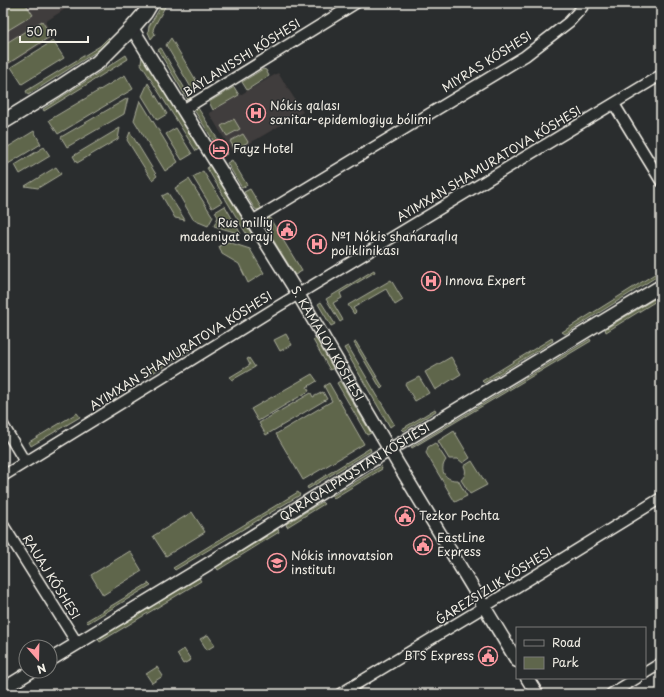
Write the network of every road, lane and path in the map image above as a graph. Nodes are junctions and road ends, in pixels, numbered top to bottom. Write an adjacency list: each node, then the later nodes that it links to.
1 (151, 3): 4 (main road)
2 (356, 3): 7 (street)
3 (585, 3): 10 (street, MIYRAS KÓSHESI)
4 (132, 28): 7 (street, S. KAMALOV KÓSHESI); 8 (main road)
5 (661, 75): 6 (street)
6 (614, 104): 9 (street); 12 (street)
7 (183, 110): 10 (street, S. KAMALOV KÓSHESI)
8 (3, 122)
9 (661, 181)
10 (252, 221): 12 (street, S. KAMALOV KÓSHESI)
11 (661, 286): 14 (street, QARAQALPAQSTAN KÓSHESI)
12 (298, 294): 14 (street, S. KAMALOV KÓSHESI); 15 (street)
13 (3, 425): 15 (street)
14 (390, 450): 19 (street, S. KAMALOV KÓSHESI); 20 (street, QARAQALPAQSTAN KÓSHESI)
15 (25, 462): 16 (street)
16 (3, 476)
17 (661, 498): 19 (street, ǴAREZSIZLIK KÓSHESI)
18 (3, 525): 20 (street, RAUAJ KÓSHESI)
19 (484, 607): 22 (street, S. KAMALOV KÓSHESI); 29 (street, ǴAREZSIZLIK KÓSHESI)
20 (77, 643): 21 (street, QARAQALPAQSTAN KÓSHESI)
21 (58, 655)
22 (516, 659)
23 (661, 663): 24 (street)
24 (646, 672)
25 (19, 679): 28 (street)
26 (528, 679): 30 (street)
27 (635, 679): 31 (street)
28 (3, 689)
29 (340, 694)
30 (537, 694)
31 (611, 694)

